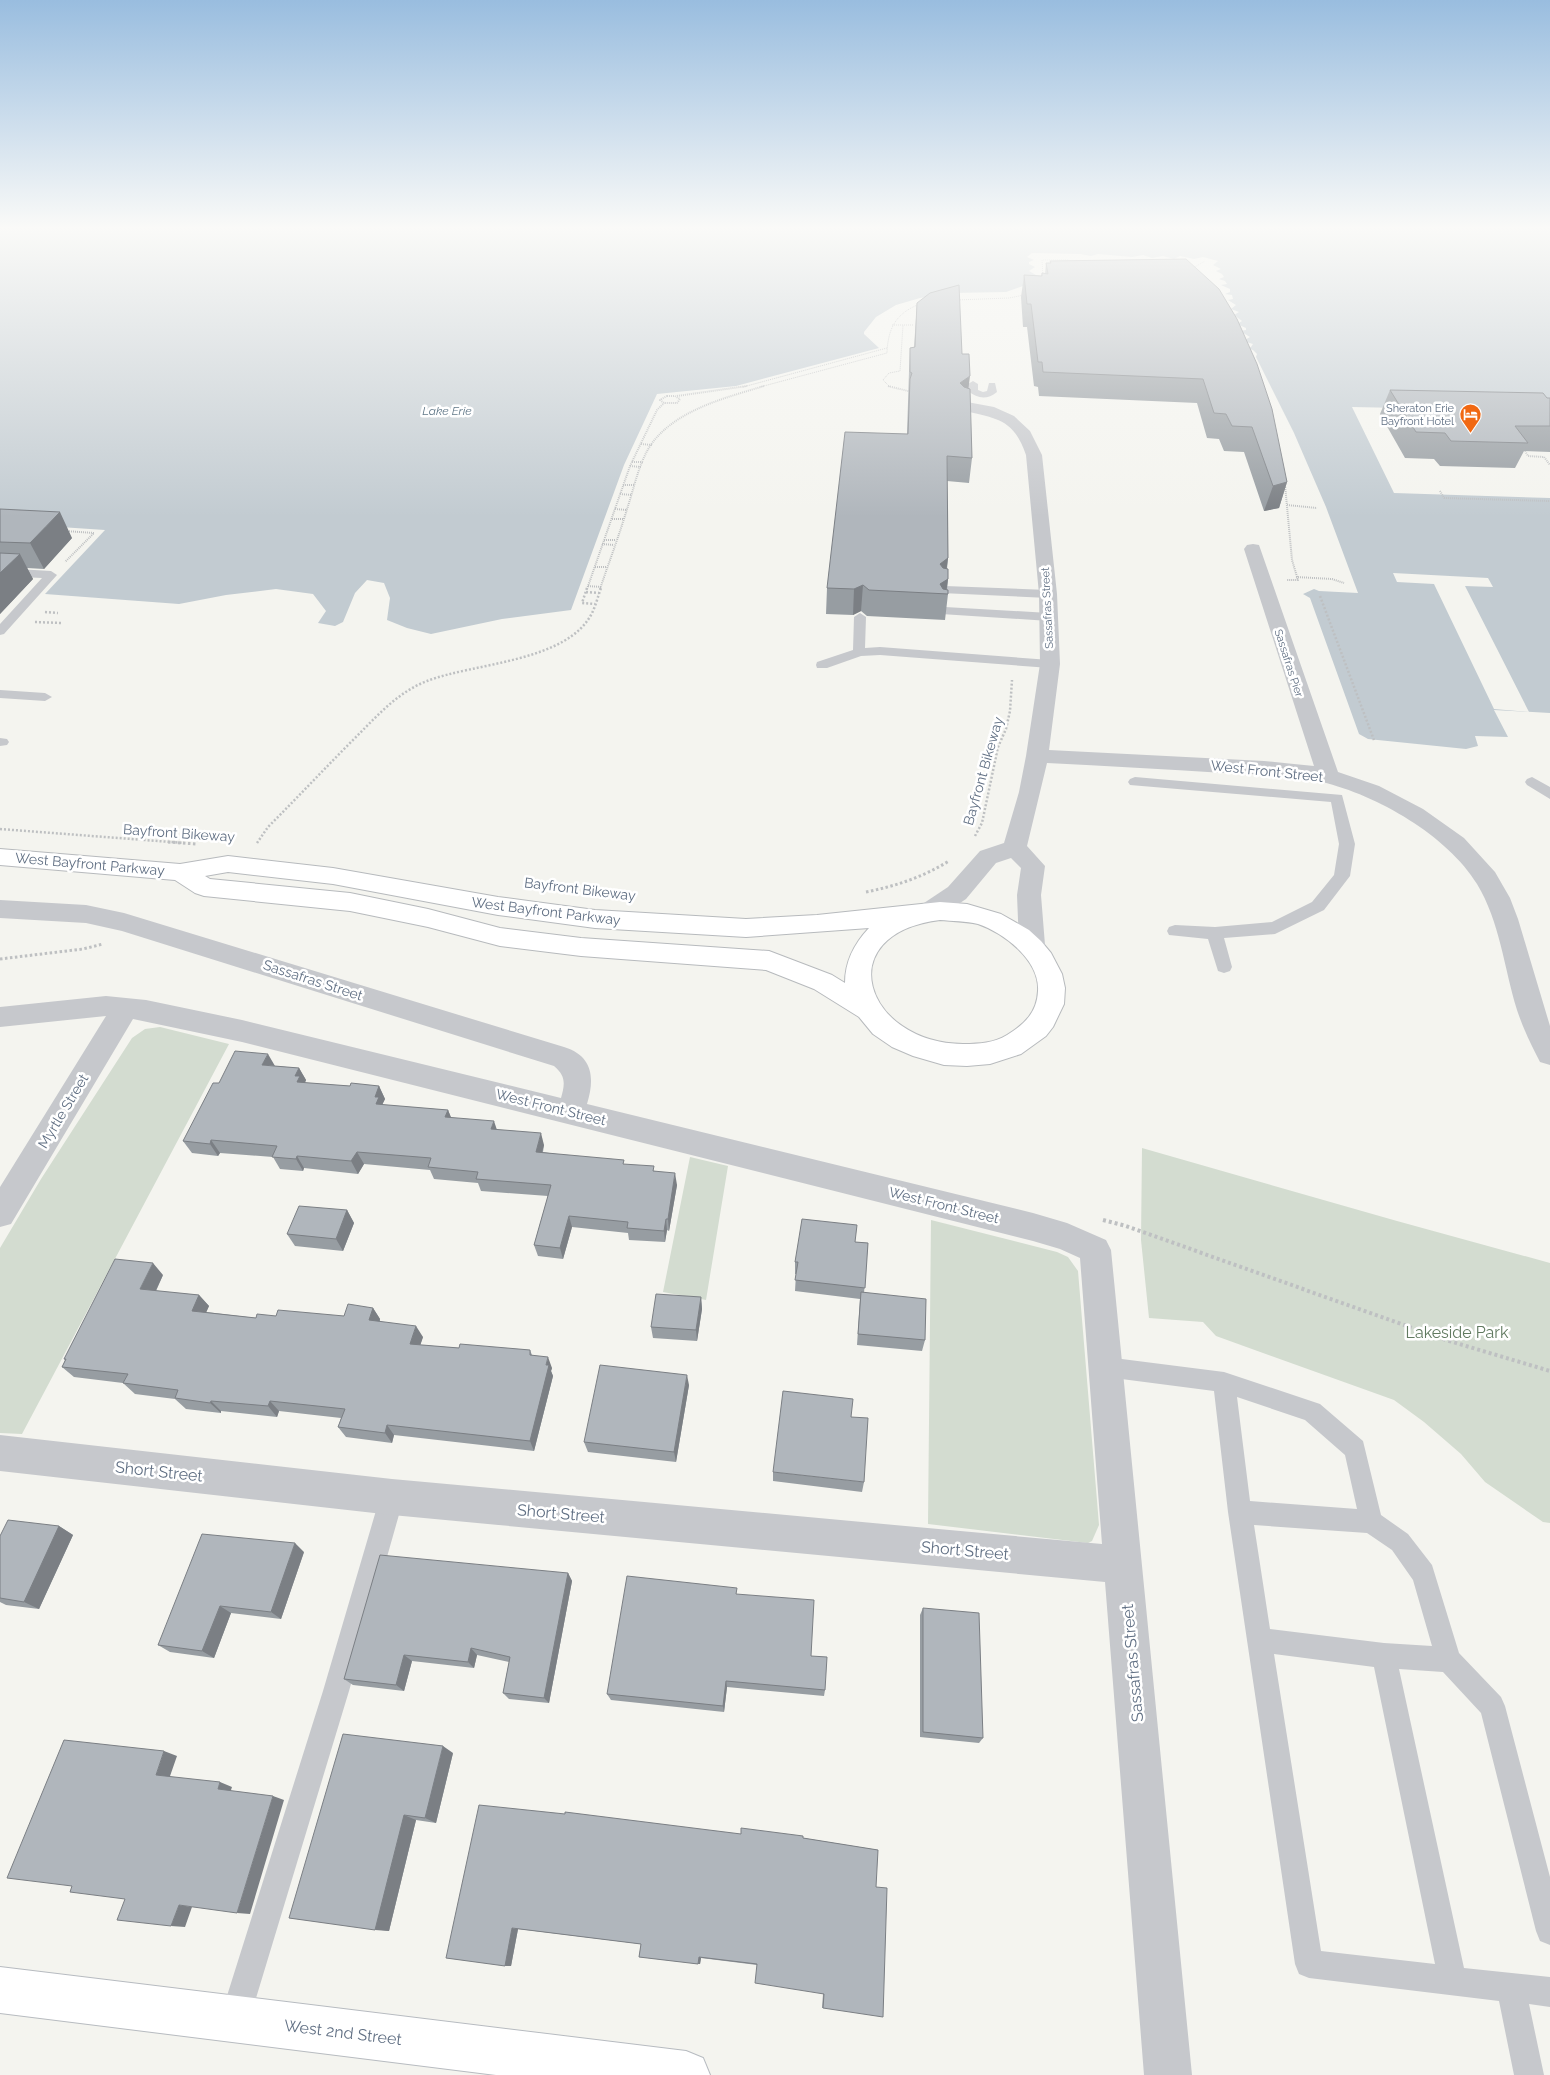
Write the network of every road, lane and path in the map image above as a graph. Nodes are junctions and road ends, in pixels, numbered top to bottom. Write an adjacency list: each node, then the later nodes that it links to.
1 (892, 325): 2 (path); 4 (path)
2 (903, 325): 3 (path); 15 (path)
3 (913, 326)
4 (887, 348): 5 (path); 6 (path)
5 (861, 355): 6 (path); 7 (path)
6 (867, 359): 8 (path)
7 (826, 364): 8 (path); 9 (path)
8 (833, 368): 10 (path)
9 (797, 371): 10 (path); 11 (path)
10 (805, 375): 12 (path)
11 (766, 380): 12 (path); 16 (path)
12 (773, 384): 20 (path)
13 (973, 384): 17 (lane)
14 (992, 385): 17 (lane)
15 (914, 395)
16 (676, 396): 18 (path); 18 (path)
17 (978, 403): 58 (street, Sassafras Street)
18 (664, 404): 19 (path)
19 (641, 444): 20 (path); 22 (path)
20 (652, 445): 23 (path)
21 (1525, 451): 24 (path)
22 (632, 462): 23 (path); 25 (path)
23 (643, 462): 26 (path)
24 (1550, 465)
25 (630, 466): 26 (path); 28 (path)
26 (642, 467): 29 (path)
27 (1284, 478): 34 (path)
28 (623, 485): 29 (path); 31 (path)
29 (634, 485): 32 (path)
30 (1440, 491): 33 (path)
31 (620, 494): 32 (path); 36 (path)
32 (632, 494): 37 (path)
33 (1550, 501)
34 (1287, 505): 35 (path); 50 (path)
35 (1317, 508)
36 (615, 509): 37 (path); 38 (path)
37 (627, 510): 39 (path)
38 (612, 519): 39 (path); 41 (path)
39 (624, 520): 42 (path)
40 (57, 531): 49 (path)
41 (604, 540): 42 (path); 43 (path)
42 (616, 540): 44 (path)
43 (602, 544): 44 (path); 46 (path)
44 (614, 545): 47 (path)
45 (1254, 549): 75 (street, Sassafras Pier)
46 (595, 567): 47 (path); 53 (path)
47 (608, 567): 54 (path)
48 (0, 572): 49 (lane)
49 (51, 576): 66 (lane)
50 (1296, 577): 51 (path); 52 (path)
51 (1282, 579)
52 (1344, 583)
53 (588, 586): 54 (path); 56 (path)
54 (601, 587): 57 (path)
55 (945, 590): 58 (lane)
56 (586, 592): 57 (path); 60 (path)
57 (599, 592): 60 (path)
58 (1048, 594): 63 (street, Sassafras Street)
59 (1320, 596): 73 (path)
60 (595, 604): 82 (path)
61 (945, 611): 63 (lane)
62 (860, 617): 67 (lane)
63 (1049, 617): 68 (street, Sassafras Street)
64 (34, 622): 65 (path)
65 (62, 623)
66 (0, 631)
67 (859, 652): 68 (lane); 69 (lane)
68 (1050, 664): 74 (street, Sassafras Street)
69 (822, 665)
70 (1012, 673): 80 (path, Bayfront Bikeway)
71 (0, 694): 72 (lane)
72 (45, 697)
73 (1374, 740)
74 (1037, 756): 75 (street, West Front Street); 83 (street, Sassafras Street)
75 (1328, 776): 99 (street, West Front Street)
76 (1135, 782): 91 (lane)
77 (1532, 782): 78 (lane)
78 (1550, 794)
79 (0, 829): 81 (path, Bayfront Bikeway)
80 (974, 838)
81 (197, 844)
82 (254, 848)
83 (1015, 848): 89 (street); 93 (street)
84 (0, 857): 86 (main road, West Bayfront Parkway)
85 (953, 858): 87 (path)
86 (180, 872): 89 (main road, West Bayfront Parkway); 97 (main road, West Bayfront Parkway)
87 (862, 893)
88 (0, 909): 100 (street, Sassafras Street)
89 (921, 914): 93 (main road); 97 (main road)
90 (1175, 931): 91 (lane)
91 (1215, 933): 95 (lane)
92 (110, 942): 94 (path)
93 (1032, 944): 97 (main road)
94 (0, 959)
95 (1224, 967)
96 (126, 1007): 98 (street, West Front Street); 100 (street, West Front Street); 101 (street, Myrtle Street)
97 (867, 1009)
98 (0, 1017)
99 (1550, 1054)
100 (571, 1111): 102 (street, West Front Street)
101 (0, 1214)
102 (1094, 1250): 103 (street, Sassafras Street)
103 (1106, 1367): 104 (lane); 109 (street, Sassafras Street)
104 (1224, 1382): 107 (lane); 108 (lane)
105 (0, 1454): 106 (street, Short Street)
106 (392, 1497): 109 (street, Short Street); 118 (lane)
107 (1240, 1512): 108 (lane); 110 (lane)
108 (1371, 1522): 112 (lane)
109 (1124, 1565): 120 (street, Sassafras Street)
110 (1261, 1640): 111 (lane); 114 (lane)
111 (1384, 1656): 112 (lane); 114 (lane)
112 (1449, 1660): 113 (lane)
113 (1550, 1931)
114 (1454, 1982): 115 (lane)
115 (1511, 1987): 117 (lane); 121 (lane)
116 (0, 1990): 118 (main road, West 2nd Street)
117 (1550, 1992)
118 (235, 2019): 119 (main road, West 2nd Street)
119 (686, 2075)
120 (1168, 2075)
121 (1529, 2075)

